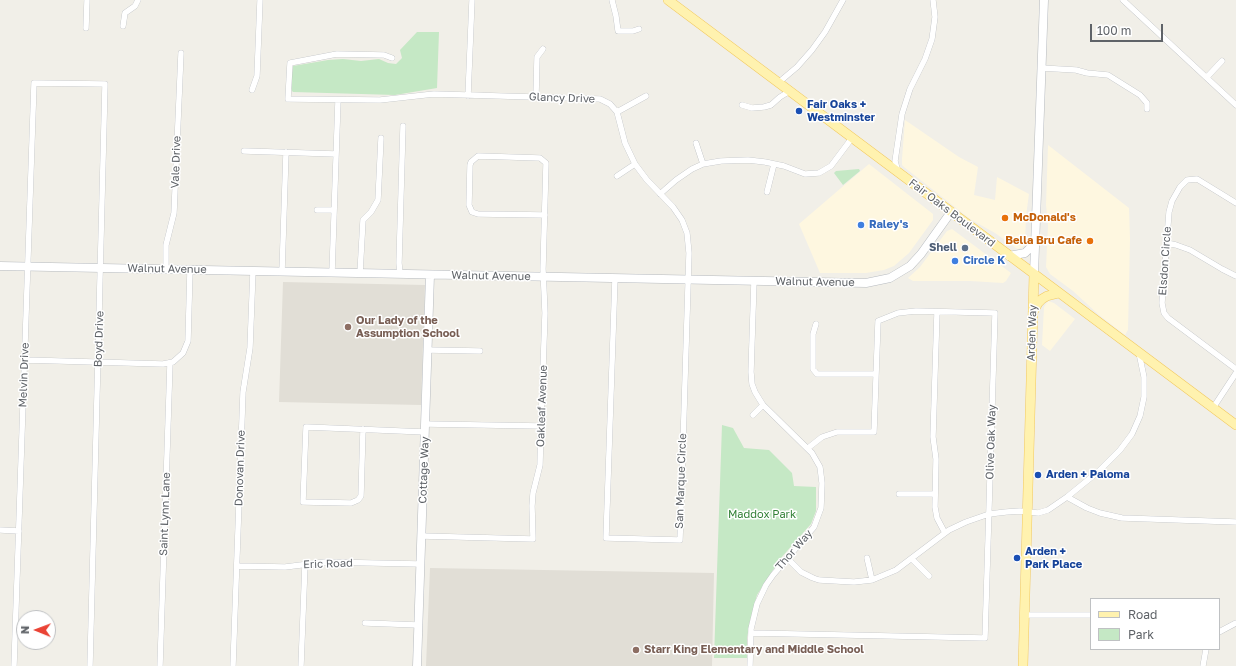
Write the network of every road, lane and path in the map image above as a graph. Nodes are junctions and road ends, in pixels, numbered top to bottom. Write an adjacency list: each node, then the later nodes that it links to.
1 (87, 0): 12 (street)
2 (138, 0): 11 (street)
3 (260, 0): 22 (street)
4 (472, 0): 24 (street)
5 (612, 0): 13 (street)
6 (668, 0): 21 (main road, Fair Oaks Boulevard)
7 (843, 0): 21 (street)
8 (933, 0): 42 (street)
9 (1044, 0): 18 (main road, Arden Way)
10 (1123, 0): 19 (street)
11 (123, 26)
12 (86, 28)
13 (639, 29)
14 (543, 49): 25 (street)
15 (181, 53): 57 (street, Vale Drive)
16 (392, 58): 27 (street, Glancy Drive)
17 (1222, 61): 19 (street)
18 (1041, 68): 30 (street); 51 (main road, Arden Way)
19 (1207, 78): 29 (street)
20 (34, 83): 55 (street, Melvin Drive); 56 (street, Boyd Drive)
21 (778, 83): 23 (main road, Fair Oaks Boulevard)
22 (252, 90)
23 (790, 91): 28 (street); 34 (main road, Fair Oaks Boulevard)
24 (468, 96): 25 (street, Glancy Drive); 27 (street, Glancy Drive)
25 (536, 96): 31 (street, Glancy Drive)
26 (646, 96): 31 (street)
27 (338, 100): 38 (street)
28 (742, 105)
29 (1236, 105)
30 (1147, 109)
31 (617, 112): 39 (street)
32 (403, 126): 63 (street)
33 (381, 138): 62 (street)
34 (852, 138): 41 (street); 42 (main road, Fair Oaks Boulevard)
35 (696, 143): 40 (street)
36 (244, 151): 37 (street)
37 (286, 152): 38 (street); 60 (street)
38 (336, 154): 48 (street)
39 (635, 164): 43 (street); 45 (street)
40 (703, 164): 41 (street); 45 (street)
41 (774, 164): 44 (street)
42 (898, 172): 49 (main road, Fair Oaks Boulevard)
43 (617, 176)
44 (767, 192)
45 (660, 194): 69 (street)
46 (1236, 203): 52 (street, Elsdon Circle)
47 (317, 210): 48 (street)
48 (334, 210): 61 (street)
49 (951, 212): 53 (main road, Fair Oaks Boulevard); 70 (main road, Walnut Avenue)
50 (545, 215): 50 (street, Oakleaf Avenue); 67 (street, Oakleaf Avenue)
51 (1035, 240): 53 (main road); 64 (main road, Arden Way)
52 (1167, 243): 66 (street); 81 (street, Elsdon Circle)
53 (1009, 256): 64 (main road, Fair Oaks Boulevard)
54 (0, 266): 55 (main road, Walnut Avenue)
55 (28, 267): 56 (main road, Walnut Avenue); 78 (street, Melvin Drive)
56 (100, 268): 57 (main road, Walnut Avenue); 79 (street, Boyd Drive)
57 (166, 269): 58 (main road, Walnut Avenue)
58 (190, 270): 59 (main road, Walnut Avenue); 80 (street)
59 (253, 271): 60 (main road, Walnut Avenue); 107 (street, Donovan Drive)
60 (282, 272): 61 (main road, Walnut Avenue)
61 (332, 273): 62 (main road, Walnut Avenue)
62 (360, 273): 63 (main road, Walnut Avenue)
63 (400, 274): 65 (main road, Walnut Avenue)
64 (1034, 274): 71 (main road, Fair Oaks Boulevard); 73 (main road, Arden Way)
65 (430, 275): 67 (main road, Walnut Avenue); 75 (main road, Cottage Way)
66 (1236, 276)
67 (544, 277): 68 (main road, Walnut Avenue); 88 (street, Oakleaf Avenue)
68 (615, 278): 69 (main road, Walnut Avenue); 69 (street, San Marque Circle)
69 (689, 280): 70 (main road, Walnut Avenue)
70 (754, 281): 84 (street, Thor Way)
71 (1059, 293): 73 (main road); 77 (main road, Fair Oaks Boulevard)
72 (937, 312): 83 (street, Olive Oak Way); 93 (street); 96 (street, Olive Oak Way)
73 (1032, 313): 95 (main road, Arden Way)
74 (816, 324): 83 (street)
75 (427, 350): 76 (street); 89 (main road, Cottage Way)
76 (480, 351)
77 (1139, 353): 85 (main road, Fair Oaks Boulevard); 94 (street)
78 (24, 360): 79 (street); 99 (street, Melvin Drive)
79 (98, 362): 80 (street); 119 (street, Boyd Drive)
80 (170, 363): 120 (street, Saint Lynn Lane)
81 (1236, 369)
82 (1236, 373): 85 (street)
83 (876, 374): 91 (street, Olive Oak Way)
84 (763, 405): 86 (street); 91 (street, Thor Way)
85 (1212, 408): 87 (main road, Fair Oaks Boulevard)
86 (752, 415)
87 (1236, 425)
88 (541, 426): 89 (street); 101 (street, Oakleaf Avenue)
89 (425, 428): 90 (street); 101 (main road, Cottage Way)
90 (363, 429): 90 (street)
91 (808, 448): 102 (street, Thor Way)
92 (899, 494): 93 (street)
93 (935, 494): 100 (street)
94 (1067, 498): 95 (street); 97 (street)
95 (1027, 512): 96 (street); 110 (main road, Arden Way)
96 (989, 514): 100 (street); 116 (street, Olive Oak Way)
97 (1236, 522)
98 (0, 530): 99 (street)
99 (19, 530): 118 (street, Melvin Drive)
100 (945, 533): 104 (street)
101 (421, 536): 106 (main road, Cottage Way)
102 (787, 558): 109 (street); 116 (street, Thor Way)
103 (867, 558): 109 (street)
104 (912, 559): 108 (street); 109 (street)
105 (305, 564): 106 (street, Eric Road); 107 (street, Eric Road); 122 (street)
106 (420, 564): 114 (main road, Cottage Way)
107 (237, 566): 121 (street, Donovan Drive)
108 (929, 576)
109 (872, 580)
110 (1025, 615): 111 (street); 125 (main road, Arden Way)
111 (1090, 615)
112 (365, 623): 114 (street)
113 (1236, 623): 115 (street)
114 (418, 625): 123 (main road, Cottage Way)
115 (1220, 631)
116 (751, 633): 124 (street, Thor Way)
117 (1206, 650): 126 (street)
118 (14, 666)
119 (90, 666)
120 (160, 666)
121 (233, 666)
122 (301, 666)
123 (417, 666)
124 (750, 666)
125 (1023, 666)
126 (1204, 666)

